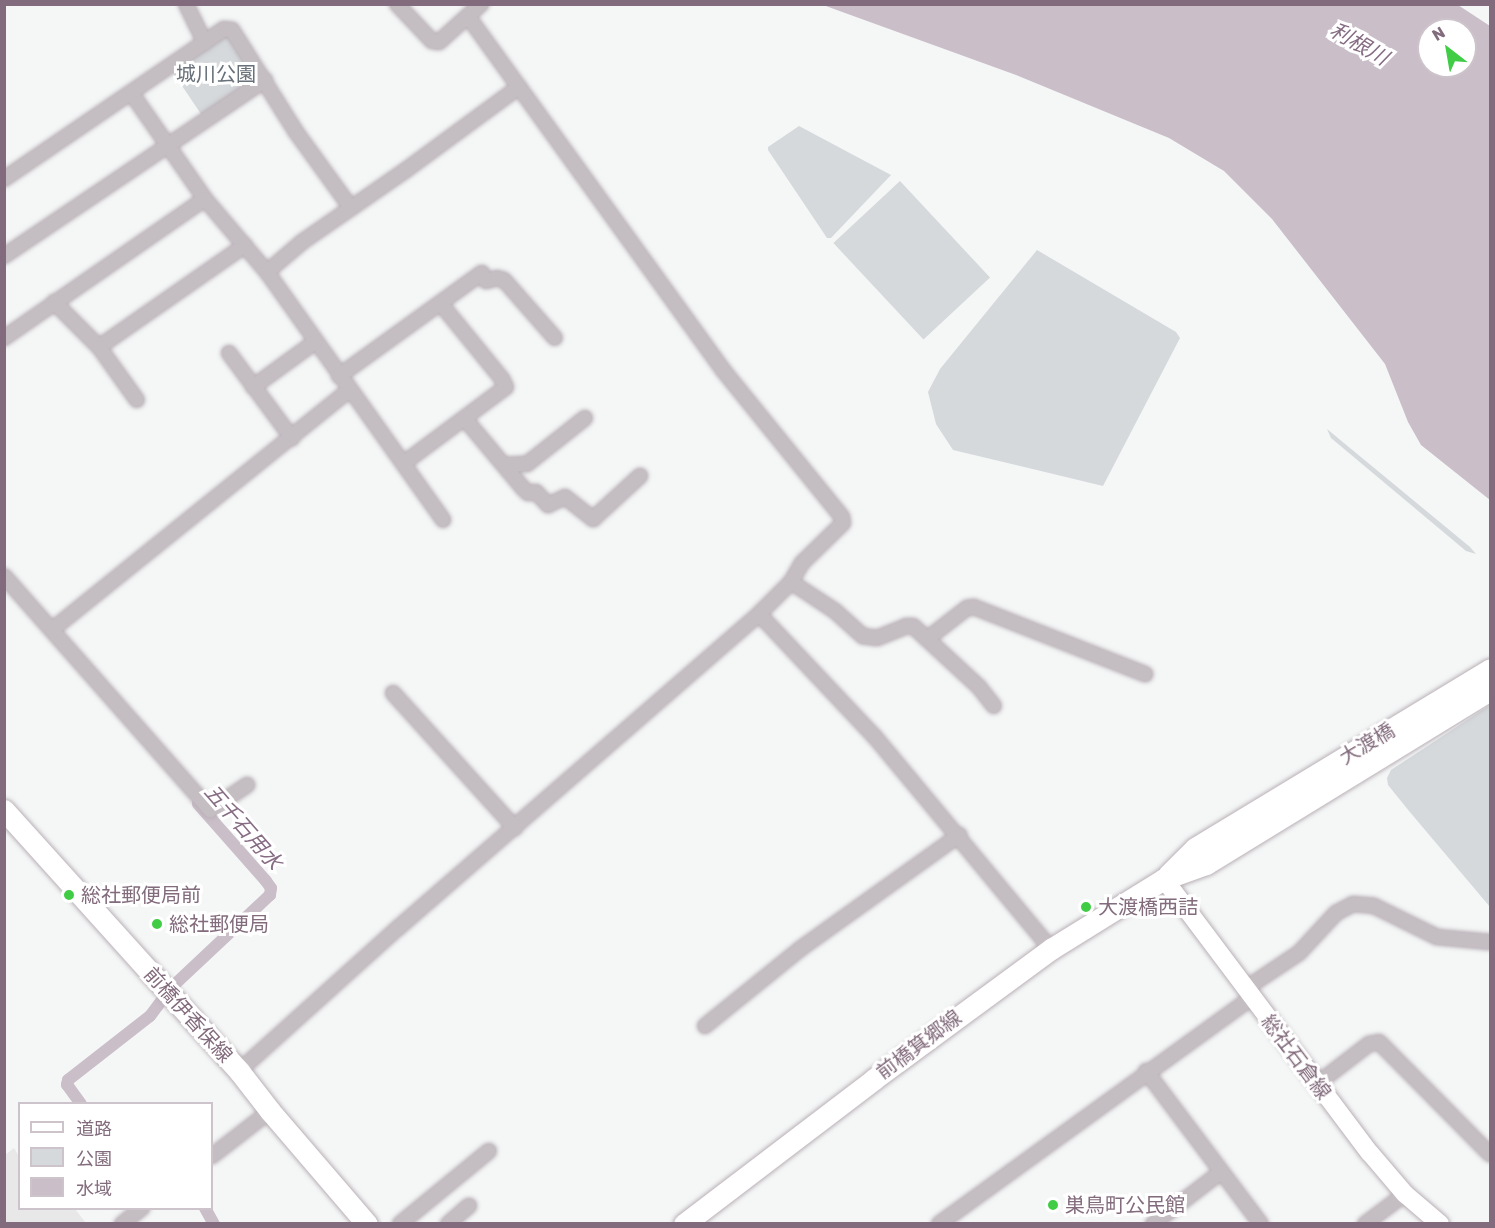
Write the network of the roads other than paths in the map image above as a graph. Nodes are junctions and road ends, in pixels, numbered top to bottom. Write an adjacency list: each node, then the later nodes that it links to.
1 (186, 4): 5 (street)
2 (397, 4): 4 (street)
3 (481, 4): 4 (street)
4 (468, 16): 7 (street)
5 (205, 43): 6 (street); 8 (street)
6 (265, 80): 9 (street); 12 (street)
7 (519, 87): 12 (street); 35 (street)
8 (132, 94): 9 (street); 10 (street)
9 (167, 146): 11 (street); 14 (street)
10 (4, 179)
11 (205, 199): 13 (street); 16 (street)
12 (351, 208): 15 (street)
13 (245, 246): 15 (street); 21 (street)
14 (4, 256)
15 (267, 272): 20 (street)
16 (54, 302): 18 (street); 21 (street)
17 (441, 304): 19 (street); 23 (street); 28 (street)
18 (6, 333)
19 (555, 338)
20 (315, 342): 23 (street); 24 (street)
21 (99, 347): 26 (street)
22 (229, 352): 24 (street)
23 (339, 376): 25 (street)
24 (254, 387): 29 (street)
25 (349, 390): 29 (street); 30 (street)
26 (137, 400)
27 (585, 418): 31 (street)
28 (465, 419): 30 (street); 31 (street)
29 (292, 438): 37 (street)
30 (404, 463): 33 (street)
31 (505, 465): 32 (street)
32 (640, 476)
33 (443, 520)
34 (4, 576): 37 (street)
35 (791, 582): 36 (street); 38 (street)
36 (759, 614): 47 (street); 48 (street)
37 (53, 628): 44 (street)
38 (927, 639): 40 (street); 43 (street)
39 (1491, 669): 46 (main road, 大渡橋)
40 (1145, 674)
41 (1491, 690): 46 (main road, 大渡橋)
42 (393, 693): 47 (street)
43 (994, 706)
44 (247, 785)
45 (4, 810): 54 (main road, 前橋伊香保線)
46 (1249, 826): 49 (main road, 前橋箕郷線)
47 (515, 828): 54 (street)
48 (959, 835): 51 (street); 53 (street)
49 (1164, 879): 51 (main road, 前橋箕郷線); 52 (main road, 総社石倉線)
50 (1491, 942): 52 (street)
51 (1051, 949): 69 (main road, 前橋箕郷線)
52 (1248, 994): 55 (street); 56 (main road, 総社石倉線)
53 (705, 1026)
54 (239, 1071): 57 (main road, 前橋伊香保線)
55 (1146, 1071): 61 (street); 70 (street)
56 (1317, 1084): 59 (street); 62 (main road, 総社石倉線)
57 (270, 1112): 60 (street); 66 (main road, 前橋伊香保線)
58 (489, 1151): 67 (street)
59 (1491, 1154)
60 (213, 1155)
61 (1221, 1172): 71 (street); 72 (street)
62 (1405, 1194): 73 (street); 74 (main road, 総社石倉線)
63 (469, 1206): 68 (street)
64 (141, 1210): 65 (street)
65 (122, 1224)
66 (367, 1224)
67 (400, 1224)
68 (448, 1224)
69 (684, 1224)
70 (939, 1224)
71 (1153, 1224)
72 (1261, 1224)
73 (1365, 1224)
74 (1440, 1224)

